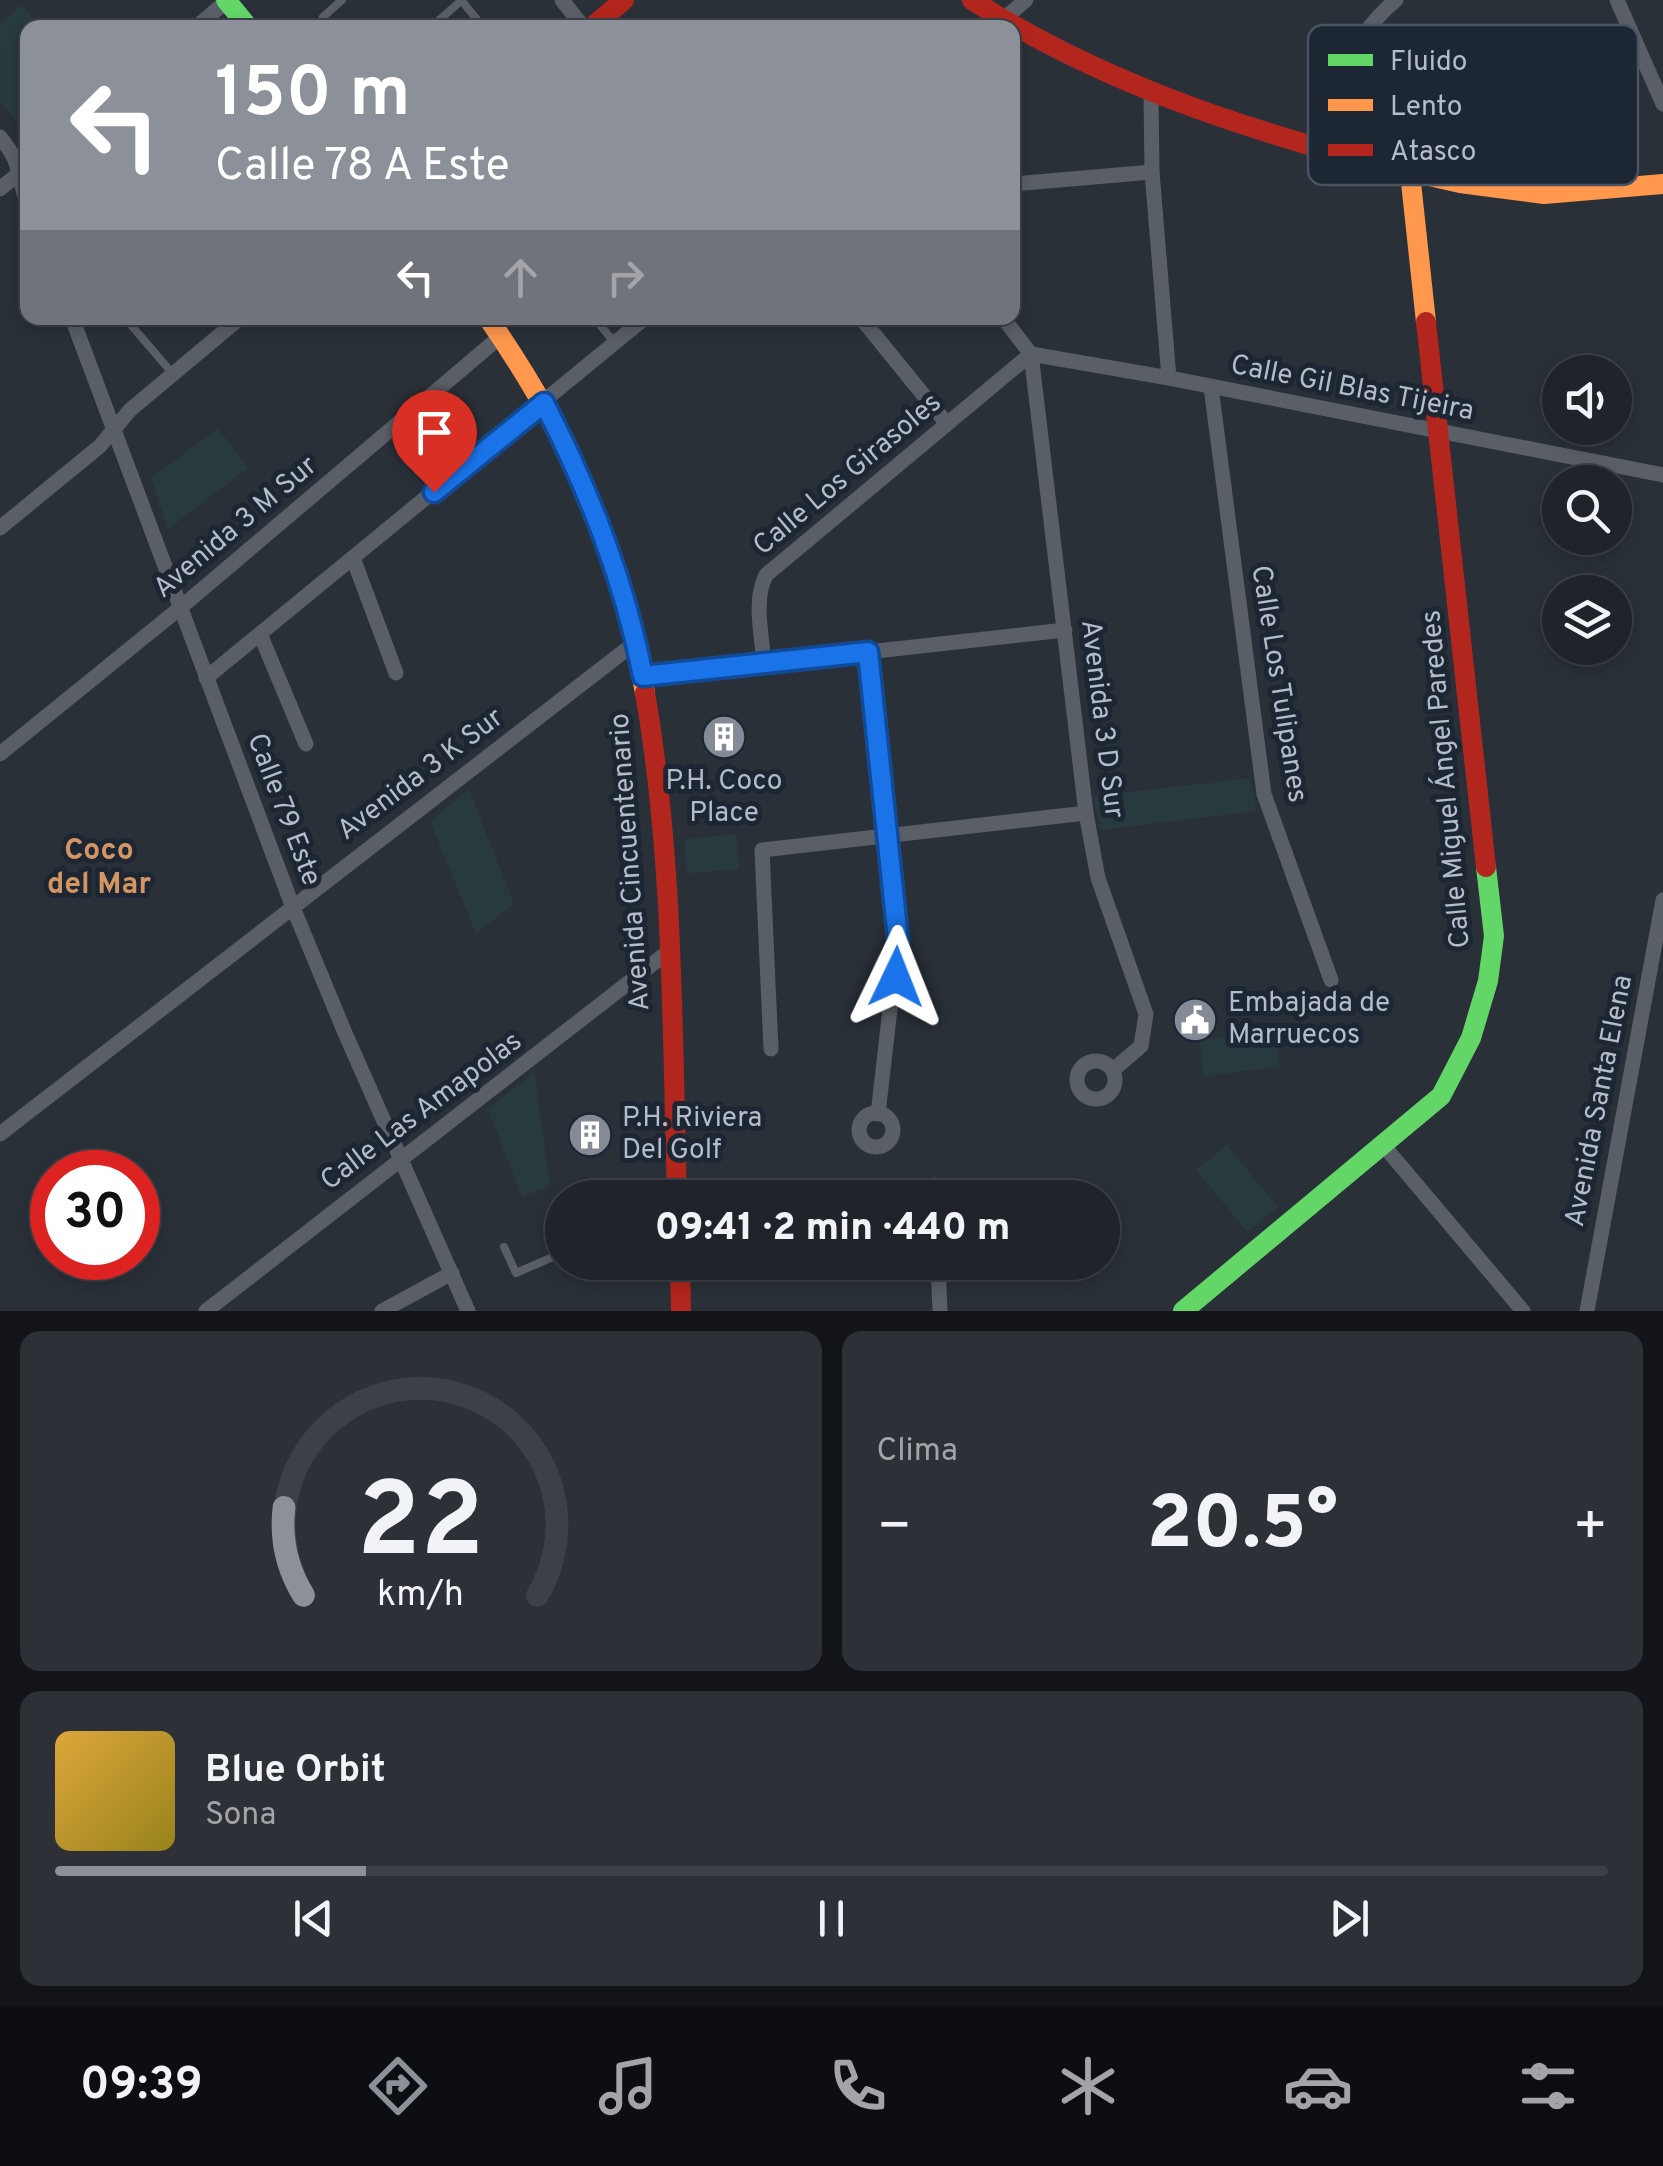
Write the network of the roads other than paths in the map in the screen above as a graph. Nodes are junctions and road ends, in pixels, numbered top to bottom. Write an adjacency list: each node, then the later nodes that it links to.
1 (227, 0): 10 (street); 11 (street)
2 (342, 0): 12 (lane)
3 (461, 0): 13 (lane); 14 (lane)
4 (562, 0): 15 (street)
5 (624, 0): 16 (street)
6 (972, 0): 17 (street)
7 (1026, 0): 18 (street)
8 (1617, 0): 20 (street)
9 (1386, 3): 19 (street)
10 (204, 20)
11 (243, 20)
12 (322, 20)
13 (439, 20)
14 (477, 20)
15 (581, 20)
16 (598, 20)
17 (993, 20)
18 (1002, 20)
19 (1372, 25)
20 (1628, 25)
21 (1020, 35): 23 (street)
22 (1638, 47): 24 (street)
23 (1152, 94): 26 (street); 29 (street)
24 (1663, 104)
25 (0, 137): 27 (street)
26 (1308, 145)
27 (20, 162)
28 (20, 172): 34 (street)
29 (1152, 172): 30 (street); 47 (street)
30 (1020, 183)
31 (1663, 184): 33 (street)
32 (1411, 185): 52 (street, Calle Miguel Ángel Paredes)
33 (1481, 185)
34 (0, 189)
35 (75, 325): 51 (street, Calle 79 Este)
36 (132, 325): 46 (lane)
37 (232, 325): 46 (street)
38 (492, 325): 56 (street, Avenida 3 M Sur)
39 (495, 325): 49 (street, Avenida Cincuentenario)
40 (600, 325): 44 (lane)
41 (637, 325): 44 (street)
42 (867, 325): 50 (street)
43 (1007, 325): 45 (street)
44 (615, 343): 49 (street)
45 (1030, 354): 47 (street, Calle Gil Blas Tijeira); 50 (street, Calle Los Girasoles); 57 (street, Avenida 3 D Sur)
46 (174, 374): 51 (street)
47 (1169, 378): 48 (street, Calle Gil Blas Tijeira)
48 (1211, 387): 52 (street, Calle Gil Blas Tijeira); 72 (street, Calle Los Tulipanes)
49 (544, 403): 55 (street); 59 (street, Avenida Cincuentenario)
50 (947, 424): 61 (street, Calle Los Girasoles)
51 (115, 428): 54 (street); 56 (street, Calle 79 Este)
52 (1438, 430): 53 (street, Calle Gil Blas Tijeira); 77 (street, Calle Miguel Ángel Paredes)
53 (1663, 476)
54 (0, 528)
55 (353, 558): 58 (street); 62 (street)
56 (180, 608): 64 (street, Calle 79 Este); 66 (street, Avenida 3 M Sur)
57 (1065, 630): 60 (street); 67 (street, Avenida 3 D Sur)
58 (260, 634): 64 (street); 65 (street)
59 (636, 642): 63 (street, Avenida Cincuentenario); 70 (street, Avenida 3 K Sur)
60 (868, 652): 61 (street); 68 (street)
61 (764, 663): 63 (street)
62 (396, 673)
63 (643, 676): 71 (street, Avenida Cincuentenario)
64 (206, 678): 70 (street, Calle 79 Este)
65 (306, 744)
66 (0, 754)
67 (1086, 813): 68 (street); 74 (street, Avenida 3 D Sur)
68 (888, 838): 73 (street); 75 (street)
69 (1663, 900): 92 (street, Avenida Santa Elena)
70 (292, 905): 76 (street, Avenida 3 K Sur); 78 (street, Calle 79 Este)
71 (668, 952): 78 (street, Calle Las Amapolas); 79 (street, Avenida Cincuentenario)
72 (1331, 980)
73 (772, 1049)
74 (1113, 1070)
75 (878, 1114)
76 (0, 1134)
77 (1384, 1146): 90 (street, Calle Miguel Ángel Paredes); 91 (street)
78 (402, 1158): 82 (street, Calle 79 Este); 85 (street, Calle Las Amapolas)
79 (676, 1180)
80 (504, 1247): 81 (lane)
81 (545, 1261)
82 (452, 1273): 86 (street); 87 (street, Calle 79 Este)
83 (681, 1280): 88 (street)
84 (939, 1280): 89 (street)
85 (206, 1311)
86 (382, 1311)
87 (468, 1311)
88 (682, 1311)
89 (940, 1311)
90 (1183, 1311)
91 (1523, 1311)
92 (1587, 1311)

